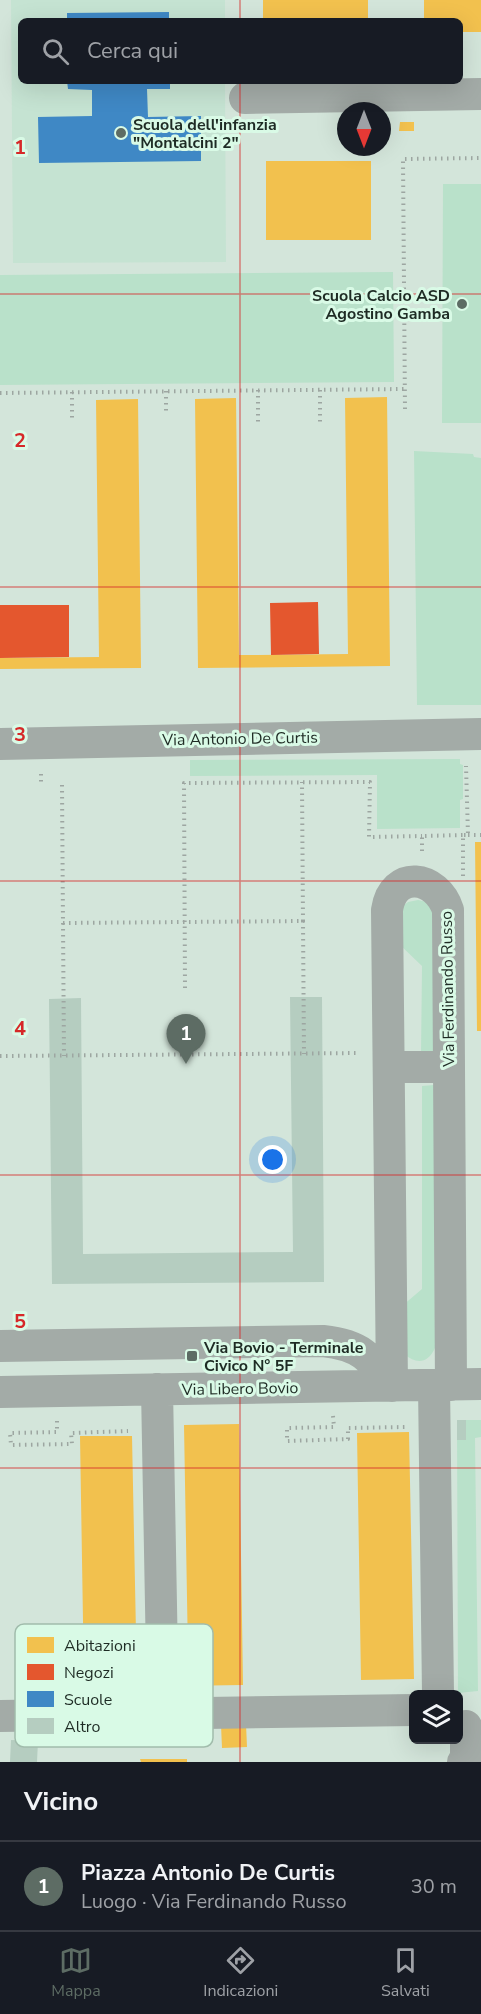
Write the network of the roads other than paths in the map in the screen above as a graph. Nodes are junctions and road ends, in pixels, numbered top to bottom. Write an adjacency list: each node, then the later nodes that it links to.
1 (481, 94): 2 (street)
2 (245, 98)
3 (481, 734): 4 (street, Via Antonio De Curtis)
4 (0, 744)
5 (389, 1060): 6 (street); 6 (street, Via Ferdinando Russo); 9 (street)
6 (448, 1067): 8 (street, Via Ferdinando Russo)
7 (0, 1346): 9 (street)
8 (455, 1385): 9 (street, Via Libero Bovio); 13 (street, Via Ferdinando Russo)
9 (392, 1386): 10 (street, Via Libero Bovio)
10 (157, 1389): 11 (street, Via Libero Bovio); 12 (street)
11 (0, 1392)
12 (161, 1624)
13 (438, 1690)
14 (409, 1710): 15 (street)
15 (213, 1712)
16 (0, 1716): 17 (street)
17 (15, 1716)
18 (468, 1724): 19 (street)
19 (463, 1762)

